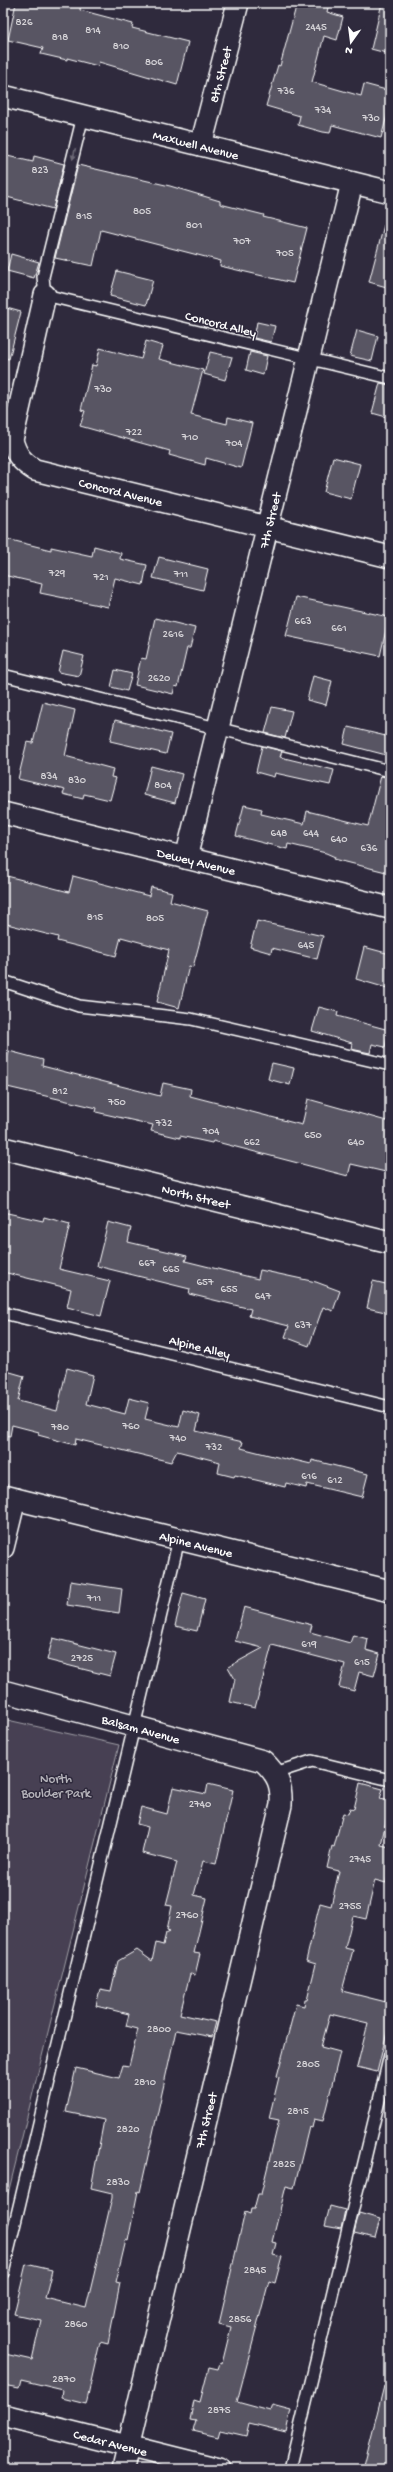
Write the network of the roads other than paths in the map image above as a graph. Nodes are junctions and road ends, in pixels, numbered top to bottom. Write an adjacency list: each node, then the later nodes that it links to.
1 (238, 3): 4 (street, 8th Street)
2 (3, 96): 3 (street, Maxwell Avenue)
3 (83, 116): 4 (street, Maxwell Avenue); 7 (lane, one-way to 7)
4 (201, 145): 5 (street, Maxwell Avenue)
5 (352, 183): 6 (street, Maxwell Avenue); 8 (street, 7th Street)
6 (390, 192)
7 (45, 295): 8 (lane, Concord Alley); 10 (street, Concord Avenue)
8 (310, 359): 9 (lane, Concord Alley); 10 (street, 7th Street)
9 (390, 378)
10 (267, 527): 11 (street, Concord Avenue); 13 (street, 7th Street)
11 (390, 557)
12 (3, 675): 13 (lane)
13 (218, 729): 14 (lane); 16 (street, 7th Street)
14 (390, 771)
15 (3, 813): 16 (street, Dewey Avenue)
16 (186, 858): 17 (street, Dewey Avenue)
17 (390, 908)
18 (3, 981): 19 (lane)
19 (390, 1065)
20 (3, 1148): 21 (street, North Street)
21 (390, 1243)
22 (3, 1313): 23 (lane, Alpine Alley)
23 (390, 1407)
24 (9, 1497): 25 (street, Alpine Avenue); 26 (street)
25 (179, 1539): 27 (street, Alpine Avenue); 29 (lane)
26 (3, 1548)
27 (390, 1591)
28 (3, 1691): 29 (street, Balsam Avenue)
29 (135, 1726): 30 (street, Balsam Avenue); 33 (lane)
30 (275, 1772): 31 (lane); 35 (street, 7th Street)
31 (390, 1780)
32 (390, 2055): 38 (lane)
33 (3, 2273)
34 (3, 2415): 35 (street, Cedar Avenue)
35 (128, 2446): 36 (street, 7th Street); 37 (street, Cedar Avenue)
36 (123, 2469)
37 (219, 2469)
38 (290, 2469)

